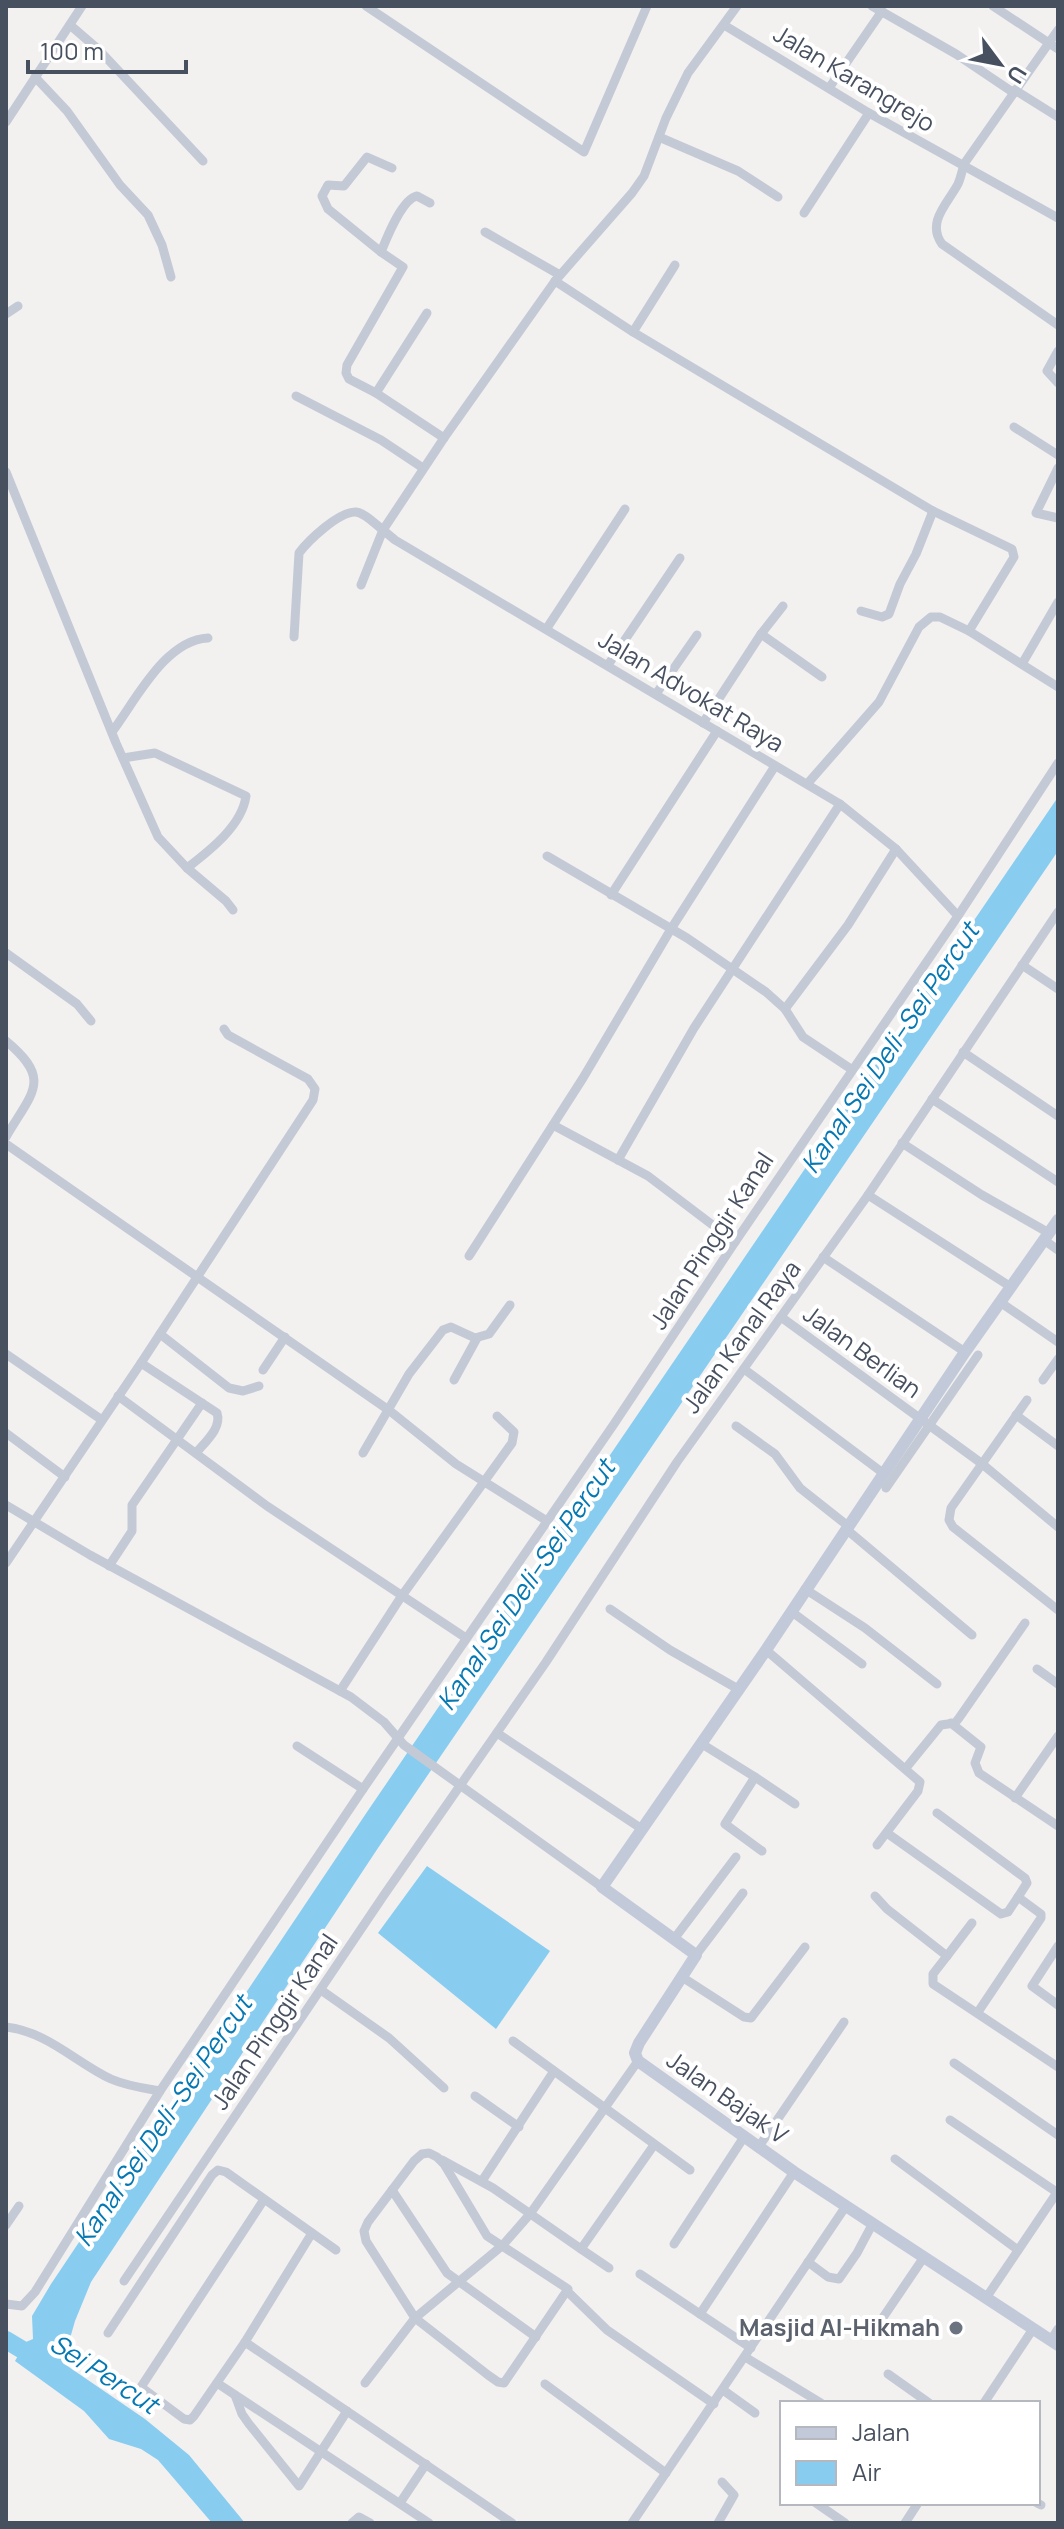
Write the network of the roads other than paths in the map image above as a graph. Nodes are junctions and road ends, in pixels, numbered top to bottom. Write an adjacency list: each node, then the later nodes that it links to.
1 (82, 6): 8 (street)
2 (366, 6): 3 (street)
3 (647, 6)
4 (737, 6): 9 (street)
5 (872, 6): 7 (street)
6 (993, 6): 11 (street)
7 (882, 11): 13 (street); 14 (street)
8 (70, 25): 12 (street); 19 (street)
9 (724, 25): 13 (street, Jalan Karangrejo); 18 (street)
10 (1058, 30): 11 (street)
11 (1054, 46): 14 (street)
12 (35, 77): 17 (street); 29 (street)
13 (829, 88): 15 (street, Jalan Karangrejo)
14 (1014, 92): 16 (street); 20 (street)
15 (869, 113): 20 (street, Jalan Karangrejo); 24 (street)
16 (1058, 117)
17 (6, 122)
18 (659, 137): 22 (street); 30 (street)
19 (203, 161)
20 (964, 164): 25 (street, Jalan Karangrejo); 34 (street)
21 (392, 168): 27 (street)
22 (778, 197)
23 (430, 203): 27 (street)
24 (804, 213)
25 (1058, 218)
26 (485, 232): 30 (street)
27 (381, 252): 38 (street)
28 (675, 265): 35 (street)
29 (171, 277)
30 (558, 278): 35 (street); 41 (street)
31 (18, 306): 33 (street)
32 (427, 313): 38 (street)
33 (6, 314)
34 (1057, 324)
35 (633, 332): 47 (street)
36 (1058, 351): 37 (street)
37 (1058, 383)
38 (376, 393): 41 (street)
39 (296, 396): 43 (street)
40 (1014, 427): 42 (street)
41 (444, 438): 43 (street)
42 (1058, 455)
43 (423, 468): 49 (street)
44 (1058, 468): 48 (street)
45 (6, 472): 68 (street)
46 (625, 509): 55 (street)
47 (933, 511): 54 (street); 56 (street)
48 (1058, 518)
49 (383, 530): 51 (street); 55 (street, Jalan Advokat Raya); 59 (street, Jalan Advokat Raya)
50 (680, 558): 62 (street)
51 (361, 585)
52 (1058, 602): 61 (street)
53 (783, 606): 57 (street)
54 (861, 611)
55 (547, 628): 62 (street, Jalan Advokat Raya)
56 (969, 631): 61 (street); 72 (street)
57 (761, 634): 63 (street); 66 (street)
58 (697, 635): 65 (street)
59 (294, 637)
60 (208, 638): 68 (street)
61 (1022, 664): 64 (street)
62 (608, 665): 65 (street, Jalan Advokat Raya)
63 (822, 677)
64 (1058, 687)
65 (656, 694): 66 (street, Jalan Advokat Raya)
66 (703, 723): 67 (street, Jalan Advokat Raya)
67 (717, 731): 71 (street, Jalan Advokat Raya); 77 (street)
68 (112, 732): 69 (street)
69 (123, 758): 76 (street); 76 (street)
70 (1058, 763): 80 (street, Jalan Pinggir Kanal)
71 (775, 766): 72 (street, Jalan Advokat Raya); 81 (street)
72 (808, 783): 73 (street, Jalan Advokat Raya)
73 (840, 804): 74 (street, Jalan Advokat Raya); 84 (street)
74 (896, 849): 80 (street, Jalan Advokat Raya); 86 (street)
75 (547, 856): 77 (street)
76 (187, 868): 78 (street)
77 (611, 895): 81 (street)
78 (233, 910)
79 (1058, 912): 83 (street, Jalan Kanal Raya)
80 (958, 916): 91 (street, Jalan Pinggir Kanal)
81 (671, 929): 84 (street); 94 (street)
82 (6, 953): 87 (street)
83 (1022, 965): 85 (street); 90 (street, Jalan Kanal Raya)
84 (731, 969): 86 (street); 98 (street)
85 (1058, 989)
86 (785, 1009): 91 (street)
87 (91, 1021)
88 (224, 1029): 107 (street)
89 (6, 1041): 95 (street)
90 (963, 1052): 92 (street, Jalan Kanal Raya); 93 (street)
91 (851, 1069): 103 (street, Jalan Pinggir Kanal)
92 (932, 1099): 96 (street, Jalan Kanal Raya); 99 (street)
93 (1058, 1116)
94 (553, 1125): 98 (street); 105 (street)
95 (6, 1137)
96 (902, 1143): 100 (street, Jalan Kanal Raya); 102 (street)
97 (6, 1144): 107 (street)
98 (618, 1160): 103 (street)
99 (1058, 1182)
100 (868, 1195): 106 (street, Jalan Kanal Raya); 108 (street)
101 (1058, 1221): 102 (street)
102 (1047, 1236): 104 (street); 108 (street)
103 (735, 1242): 146 (street, Jalan Pinggir Kanal)
104 (1058, 1250)
105 (469, 1256)
106 (823, 1257): 111 (street, Jalan Kanal Raya); 117 (street)
107 (197, 1277): 112 (street); 113 (street)
108 (1011, 1287): 109 (street)
109 (1000, 1302): 115 (street); 117 (street)
110 (510, 1305): 114 (street)
111 (781, 1317): 120 (street, Jalan Kanal Raya); 132 (street, Jalan Berlian)
112 (160, 1334): 119 (street); 124 (street)
113 (285, 1337): 121 (street); 128 (street)
114 (477, 1338): 122 (street); 128 (street)
115 (1058, 1342)
116 (6, 1354): 131 (street)
117 (971, 1354): 132 (street)
118 (1058, 1359): 123 (street)
119 (141, 1363): 125 (street); 127 (street)
120 (744, 1369): 140 (street); 167 (street, Jalan Kanal Raya)
121 (263, 1370)
122 (454, 1380)
123 (1043, 1380)
124 (259, 1386)
125 (118, 1396): 131 (street); 135 (street)
126 (1027, 1400): 129 (street)
127 (202, 1403): 135 (street); 137 (street)
128 (390, 1411): 138 (street); 142 (street)
129 (1016, 1415): 136 (street); 139 (street)
130 (497, 1416): 142 (street)
131 (102, 1420): 141 (street)
132 (924, 1422): 139 (street, Jalan Berlian); 140 (street); 143 (street)
133 (736, 1426): 148 (street)
134 (6, 1433): 141 (street)
135 (176, 1439): 137 (street); 150 (street)
136 (1058, 1446)
137 (196, 1453): 152 (street)
138 (363, 1453)
139 (981, 1463): 147 (street, Jalan Berlian); 154 (street)
140 (883, 1473): 148 (street)
141 (65, 1477): 145 (street)
142 (484, 1481): 146 (street); 152 (street)
143 (886, 1488)
144 (6, 1505): 145 (street)
145 (35, 1521): 149 (street); 150 (street)
146 (547, 1521): 158 (street, Jalan Pinggir Kanal)
147 (1058, 1527)
148 (847, 1528): 151 (street); 157 (street)
149 (6, 1563)
150 (109, 1566): 165 (street)
151 (805, 1589): 155 (street); 162 (street)
152 (401, 1597): 158 (street); 165 (street)
153 (610, 1609): 164 (street)
154 (1058, 1610)
155 (792, 1612): 159 (street); 160 (street)
156 (1025, 1623): 166 (street)
157 (972, 1635)
158 (466, 1638): 169 (street, Jalan Pinggir Kanal)
159 (766, 1650): 164 (street); 172 (street)
160 (862, 1664)
161 (1037, 1669): 163 (street)
162 (937, 1684)
163 (1058, 1684)
164 (738, 1689): 170 (street)
165 (340, 1691): 169 (street)
166 (951, 1723): 172 (street); 176 (street)
167 (497, 1733): 174 (street, Jalan Kanal Raya); 180 (street)
168 (1058, 1736): 176 (street)
169 (401, 1742): 174 (street); 175 (street, Jalan Pinggir Kanal)
170 (702, 1744): 173 (street); 180 (street)
171 (297, 1746): 175 (street)
172 (906, 1768): 181 (street)
173 (755, 1777): 177 (street); 183 (street)
174 (457, 1784): 185 (street); 197 (street, Jalan Pinggir Kanal)
175 (363, 1789): 208 (street, Jalan Pinggir Kanal)
176 (1015, 1798): 179 (street)
177 (795, 1804)
178 (937, 1813): 188 (street)
179 (1058, 1826)
180 (642, 1829): 185 (street)
181 (887, 1833): 182 (street); 188 (street)
182 (877, 1845)
183 (762, 1851)
184 (736, 1857): 190 (street)
185 (602, 1887): 190 (street)
186 (743, 1893): 193 (street)
187 (875, 1896): 194 (street)
188 (1018, 1897): 199 (street)
189 (972, 1923): 194 (street)
190 (674, 1939): 193 (street)
191 (1058, 1946): 195 (street)
192 (805, 1947): 196 (street)
193 (696, 1955): 196 (street, Jalan Bajak V)
194 (947, 1956): 199 (street)
195 (1054, 1961): 198 (street)
196 (682, 1977): 203 (street, Jalan Bajak V)
197 (321, 1990): 207 (street); 240 (street, Jalan Pinggir Kanal)
198 (1058, 2005)
199 (978, 2012): 205 (street)
200 (844, 2022): 216 (street)
201 (6, 2027): 208 (street)
202 (513, 2041): 206 (street)
203 (638, 2061): 210 (street); 214 (street, Jalan Bajak V)
204 (954, 2063): 213 (street)
205 (1058, 2067)
206 (554, 2071): 210 (street); 212 (street)
207 (444, 2088)
208 (160, 2091): 244 (street, Jalan Pinggir Kanal)
209 (475, 2096): 212 (street)
210 (603, 2109): 215 (street); 227 (street)
211 (950, 2120): 223 (street)
212 (519, 2127): 221 (street)
213 (1058, 2135)
214 (744, 2137): 216 (street, Jalan Bajak V); 231 (street)
215 (654, 2145): 219 (street); 233 (street)
216 (758, 2148): 220 (street, Jalan Bajak V)
217 (440, 2159): 221 (street); 222 (street); 232 (street)
218 (895, 2159): 235 (street)
219 (690, 2170)
220 (794, 2172): 226 (street, Jalan Bajak V); 245 (street)
221 (482, 2181): 227 (street)
222 (392, 2190): 241 (street); 246 (street)
223 (1058, 2192): 235 (street)
224 (263, 2201): 230 (street); 249 (street); 255 (street)
225 (19, 2206): 229 (street)
226 (846, 2206): 228 (street, Jalan Bajak V); 237 (street)
227 (530, 2214): 232 (street); 233 (street)
228 (873, 2223): 236 (street, Jalan Bajak V); 237 (street)
229 (6, 2225)
230 (312, 2233): 234 (street); 252 (street)
231 (674, 2244)
232 (503, 2245): 241 (street); 242 (street)
233 (581, 2249): 238 (street)
234 (336, 2250)
235 (1018, 2250): 243 (street)
236 (924, 2257): 243 (street, Jalan Bajak V); 247 (street)
237 (808, 2262): 253 (street)
238 (609, 2268)
239 (640, 2274): 245 (street)
240 (124, 2281)
241 (458, 2281): 246 (street); 250 (street)
242 (568, 2292): 250 (street); 263 (street)
243 (986, 2298): 248 (street, Jalan Bajak V)
244 (6, 2304)
245 (700, 2314): 253 (street)
246 (415, 2318): 250 (street); 256 (street)
247 (882, 2319)
248 (1033, 2329): 251 (street, Jalan Bajak V); 262 (street)
249 (108, 2333)
250 (536, 2337)
251 (1056, 2338)
252 (245, 2342): 255 (street); 264 (street)
253 (748, 2352): 258 (street); 260 (street)
254 (888, 2374): 261 (street)
255 (217, 2383): 259 (street)
256 (365, 2383)
257 (545, 2384): 268 (street)
258 (723, 2390): 263 (street); 265 (street)
259 (235, 2395): 266 (street); 266 (street)
260 (818, 2401)
261 (926, 2401)
262 (985, 2401)
263 (714, 2404): 268 (street)
264 (347, 2411): 266 (street); 267 (street)
265 (755, 2413)
266 (322, 2451): 270 (street)
267 (426, 2464): 270 (street); 276 (street)
268 (666, 2473): 277 (street)
269 (722, 2482): 278 (street)
270 (400, 2503): 275 (street)
271 (821, 2505): 279 (street)
272 (917, 2505): 280 (street)
273 (352, 2523): 274 (street)
274 (370, 2523)
275 (429, 2523)
276 (512, 2523)
277 (632, 2523)
278 (718, 2523)
279 (845, 2523)
280 (905, 2523)

